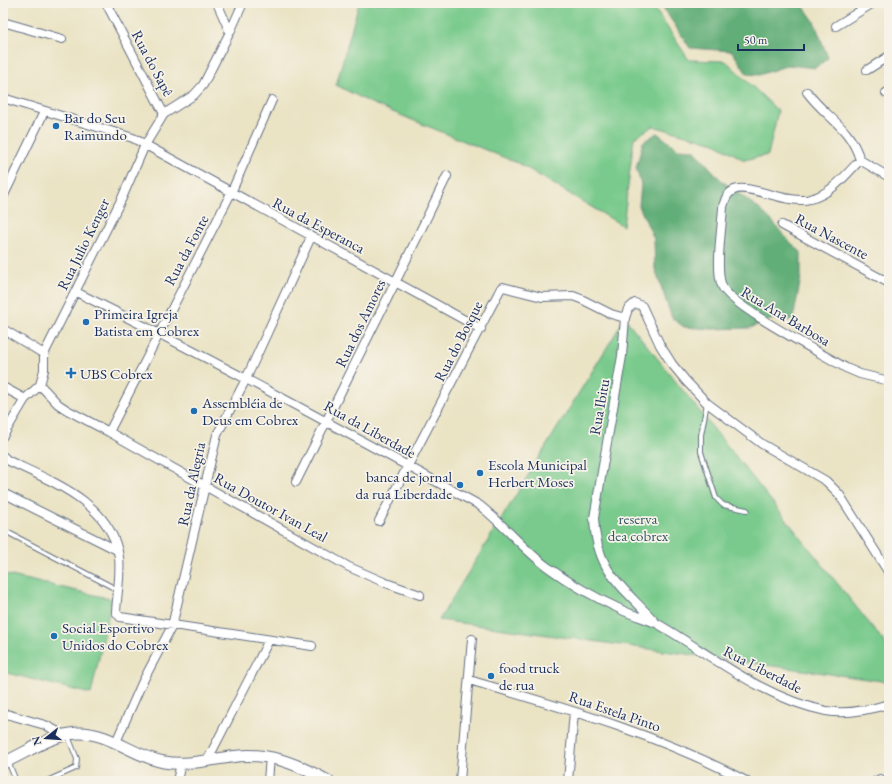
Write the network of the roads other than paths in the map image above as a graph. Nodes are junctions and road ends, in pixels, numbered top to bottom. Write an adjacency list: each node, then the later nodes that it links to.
1 (106, 3): 15 (street, Rua do Sapê)
2 (217, 3): 7 (street)
3 (242, 3): 7 (street)
4 (873, 3): 6 (street)
5 (3, 22): 8 (street)
6 (836, 26)
7 (230, 32): 15 (street)
8 (62, 39)
9 (889, 56): 10 (street)
10 (867, 70)
11 (807, 92): 17 (street)
12 (3, 98): 14 (street, Rua da Esperanca)
13 (272, 100): 20 (street, Rua da Fonte)
14 (44, 112): 16 (street, Rua da Esperanca); 21 (street)
15 (164, 114): 16 (street, Rua Julio Kenger)
16 (145, 145): 20 (street, Rua da Esperanca); 26 (street, Rua Julio Kenger)
17 (860, 160): 19 (street); 33 (street, Rua Ana Barbosa)
18 (447, 176): 24 (street, Rua dos Amores)
19 (889, 177)
20 (231, 193): 23 (street, Rua da Esperanca); 30 (street, Rua da Fonte)
21 (3, 197)
22 (782, 225): 25 (street, Rua Nascente)
23 (310, 237): 24 (street, Rua da Esperanca); 32 (street, Rua da Alegria)
24 (396, 281): 29 (street, Rua da Esperanca); 38 (street, Rua dos Amores)
25 (889, 283)
26 (76, 292): 30 (street, Rua da Liberdade); 31 (street, Rua Julio Kenger)
27 (625, 318): 29 (street, Rua do Bosque); 37 (street); 53 (street, Rua Ibitu)
28 (3, 329): 31 (street)
29 (481, 329): 42 (street, Rua do Bosque)
30 (158, 333): 32 (street, Rua da Liberdade); 39 (street, Rua da Fonte)
31 (44, 354): 34 (street)
32 (246, 379): 38 (street, Rua da Liberdade); 44 (street, Rua da Alegria)
33 (889, 381)
34 (40, 385): 36 (street); 39 (street, Rua Doutor Ivan Leal)
35 (3, 387): 36 (street)
36 (25, 399): 40 (street)
37 (707, 403): 46 (lane); 50 (street)
38 (327, 421): 42 (street, Rua da Liberdade); 43 (street, Rua dos Amores)
39 (109, 432): 44 (street, Rua Doutor Ivan Leal)
40 (3, 436)
41 (4, 461): 49 (street)
42 (408, 466): 47 (street, Rua do Bosque); 53 (street, Rua da Liberdade)
43 (296, 482)
44 (206, 488): 52 (street, Rua Doutor Ivan Leal); 54 (street, Rua da Alegria)
45 (3, 493): 49 (street)
46 (747, 510)
47 (379, 521)
48 (3, 530): 51 (lane)
49 (117, 550): 51 (street)
50 (889, 572)
51 (118, 590): 54 (street)
52 (420, 595)
53 (656, 623): 59 (street, Rua Liberdade)
54 (172, 626): 56 (street); 63 (street, Rua da Alegria)
55 (472, 639): 58 (street)
56 (269, 640): 57 (street); 65 (street)
57 (312, 646)
58 (469, 680): 60 (street, Rua Estela Pinto); 73 (street)
59 (889, 704)
60 (574, 712): 74 (street); 75 (street, Rua Estela Pinto)
61 (3, 714): 62 (street)
62 (66, 734): 63 (street); 66 (street); 69 (lane)
63 (116, 742): 67 (street)
64 (270, 757): 65 (street); 71 (street); 72 (street)
65 (207, 761): 67 (street)
66 (5, 762): 68 (lane)
67 (180, 763): 70 (street)
68 (16, 781)
69 (47, 781)
70 (177, 781)
71 (268, 781)
72 (328, 781)
73 (460, 781)
74 (568, 781)
75 (746, 781)
76 (876, 781): 77 (street)
77 (886, 781)

